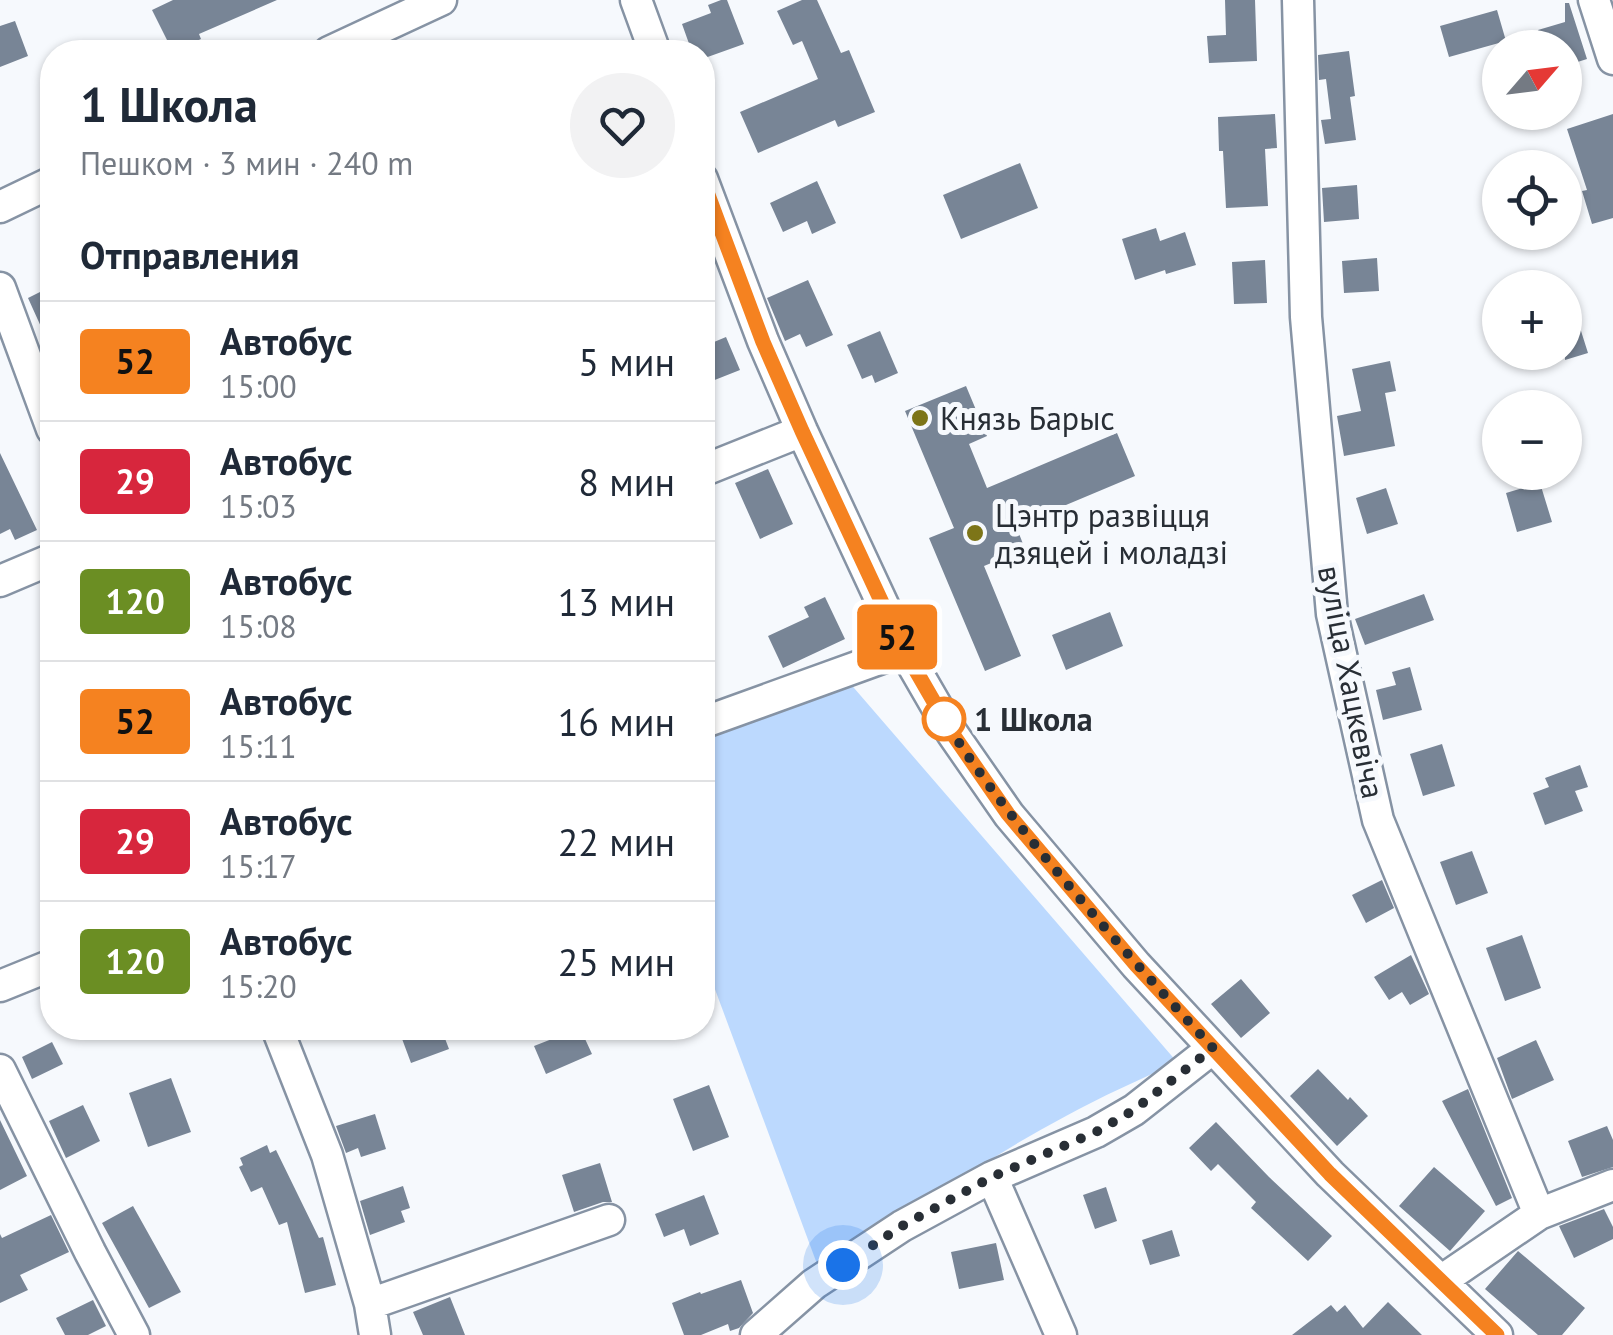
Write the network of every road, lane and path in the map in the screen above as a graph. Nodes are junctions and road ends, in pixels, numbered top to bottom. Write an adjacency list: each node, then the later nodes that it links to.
1 (441, 0): 5 (street)
2 (636, 0): 6 (street)
3 (1298, 0): 26 (street, вуліца Хацкевіча)
4 (1594, 0): 7 (street)
5 (355, 40)
6 (651, 40)
7 (1613, 58)
8 (40, 188): 9 (street)
9 (0, 207)
10 (715, 214): 13 (street)
11 (0, 288): 12 (street)
12 (40, 396)
13 (802, 431): 14 (street); 17 (street)
14 (715, 466)
15 (40, 563): 16 (street)
16 (0, 581)
17 (904, 650): 18 (street); 22 (street)
18 (715, 718)
19 (40, 969): 20 (street)
20 (0, 986)
21 (282, 1040): 29 (street)
22 (1213, 1048): 24 (street); 28 (street)
23 (0, 1070): 30 (street)
24 (992, 1177): 32 (street); 33 (street)
25 (1613, 1185): 26 (street)
26 (1539, 1214): 28 (street)
27 (609, 1220): 29 (street)
28 (1441, 1281): 34 (street)
29 (370, 1304): 31 (street)
30 (134, 1335)
31 (375, 1335)
32 (756, 1335)
33 (1061, 1335)
34 (1497, 1335)

